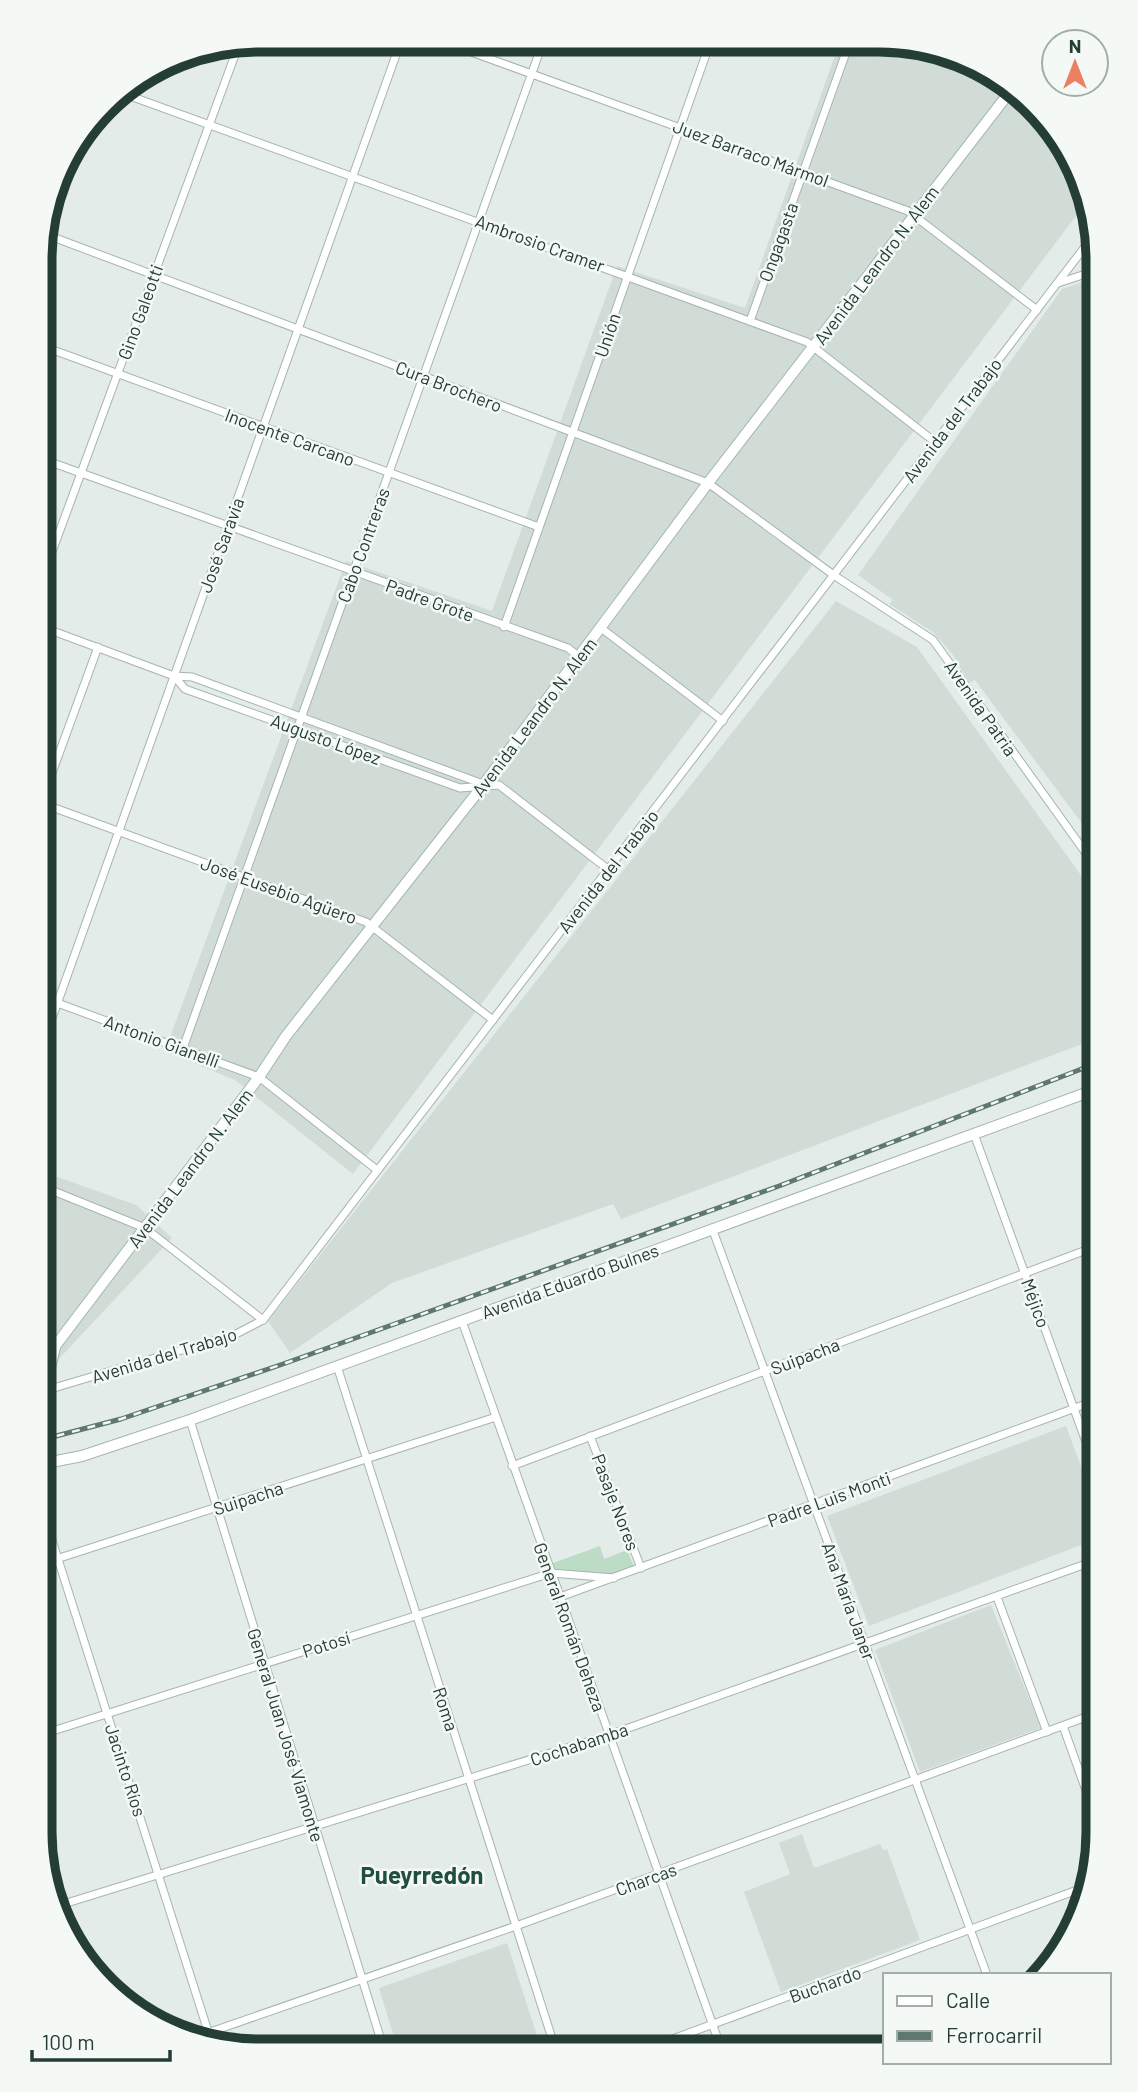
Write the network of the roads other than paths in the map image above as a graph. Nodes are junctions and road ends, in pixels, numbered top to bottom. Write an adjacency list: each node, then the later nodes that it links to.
1 (707, 52): 11 (street, Unión)
2 (846, 52): 12 (street, Ongagasta)
3 (397, 53): 13 (street, José Saravia)
4 (473, 53): 7 (street, Juez Barraco Mármol)
5 (539, 53): 7 (street, Cabo Contreras)
6 (235, 54): 10 (street, Gino Galeotti)
7 (531, 74): 11 (street, Juez Barraco Mármol); 15 (street, Cabo Contreras)
8 (132, 97): 10 (street, Ambrosio Cramer)
9 (1006, 97): 14 (main road, Avenida Leandro N. Alem)
10 (209, 124): 13 (street, Ambrosio Cramer); 19 (street, Gino Galeotti)
11 (680, 127): 12 (street, Juez Barraco Mármol); 20 (street, Unión)
12 (803, 171): 14 (street, Juez Barraco Mármol); 23 (street, Ongagasta)
13 (353, 176): 15 (street, Ambrosio Cramer); 24 (street, José Saravia)
14 (914, 214): 22 (street, Juez Barraco Mármol); 25 (main road, Avenida Leandro N. Alem)
15 (479, 221): 20 (street, Ambrosio Cramer); 28 (street, Cabo Contreras)
16 (54, 237): 19 (street, Cura Brochero)
17 (1085, 247): 21 (street, Avenida del Trabajo)
18 (1086, 274): 21 (street)
19 (154, 275): 24 (street, Cura Brochero); 27 (street, Gino Galeotti)
20 (628, 275): 23 (street, Ambrosio Cramer); 30 (street, Unión)
21 (1057, 284): 22 (street, Avenida del Trabajo)
22 (1037, 310): 31 (street, Avenida del Trabajo)
23 (750, 321): 25 (street, Ambrosio Cramer)
24 (298, 329): 28 (street, Cura Brochero); 29 (street, José Saravia)
25 (813, 347): 31 (street, Ambrosio Cramer); 35 (main road, Avenida Leandro N. Alem)
26 (52, 350): 27 (street, Inocente Carcano)
27 (117, 374): 29 (street, Inocente Carcano); 34 (street, Gino Galeotti)
28 (423, 376): 30 (street, Cura Brochero); 33 (street, Cabo Contreras)
29 (263, 427): 33 (street, Inocente Carcano); 36 (street, José Saravia)
30 (572, 432): 35 (street, Cura Brochero); 37 (street, Unión)
31 (935, 442): 40 (street, Avenida del Trabajo)
32 (52, 463): 34 (street, Padre Grote)
33 (389, 472): 37 (street, Inocente Carcano); 39 (street, Cabo Contreras)
34 (80, 473): 36 (street, Padre Grote); 38 (street, Gino Galeotti)
35 (708, 483): 40 (street, Cura Brochero); 42 (main road, Avenida Leandro N. Alem)
36 (228, 527): 39 (street, Padre Grote); 46 (street, José Saravia)
37 (539, 527): 41 (street, Unión)
38 (52, 551)
39 (353, 573): 41 (street, Padre Grote); 47 (street, Cabo Contreras)
40 (835, 576): 48 (street, Avenida del Trabajo); 54 (street, Avenida Patria)
41 (504, 627): 45 (street, Padre Grote)
42 (601, 628): 45 (main road, Avenida Leandro N. Alem); 48 (street)
43 (52, 631): 44 (street, Augusto López)
44 (98, 648): 46 (street, Augusto López); 50 (street)
45 (579, 657): 51 (main road, Avenida Leandro N. Alem)
46 (174, 676): 47 (street, Augusto López); 49 (street, Augusto López); 53 (street, José Saravia)
47 (300, 717): 49 (street, Cabo Contreras); 51 (street, Augusto López)
48 (723, 721): 55 (street, Avenida del Trabajo)
49 (296, 728): 51 (street, Augusto López); 56 (street, Cabo Contreras)
50 (52, 773)
51 (484, 784): 55 (street, Augusto López); 57 (main road, Avenida Leandro N. Alem)
52 (52, 807): 53 (street, José Eusebio Agüero)
53 (119, 831): 56 (street, José Eusebio Agüero); 59 (street, José Saravia)
54 (1086, 853)
55 (609, 870): 61 (street, Avenida del Trabajo)
56 (244, 877): 57 (street, José Eusebio Agüero); 62 (street, Cabo Contreras)
57 (374, 926): 61 (street, José Eusebio Agüero); 63 (main road, Avenida Leandro N. Alem)
58 (52, 1001): 59 (street, Antonio Gianelli)
59 (57, 1003): 60 (street, José Saravia); 62 (street, Antonio Gianelli)
60 (52, 1017)
61 (493, 1020): 66 (street, Avenida del Trabajo)
62 (183, 1048): 63 (street, Antonio Gianelli)
63 (259, 1077): 66 (street, Antonio Gianelli); 68 (main road, Avenida Leandro N. Alem)
64 (1085, 1093): 65 (main road, Avenida Eduardo Bulnes)
65 (974, 1134): 69 (main road, Avenida Eduardo Bulnes); 71 (street, Méjico)
66 (377, 1170): 72 (street, Avenida del Trabajo)
67 (52, 1190): 68 (street)
68 (145, 1228): 72 (street); 74 (main road, Avenida Leandro N. Alem)
69 (712, 1228): 73 (main road, Avenida Eduardo Bulnes); 78 (street, Ana María Janer)
70 (1085, 1250): 71 (street, Suipacha)
71 (1024, 1272): 78 (street, Suipacha); 81 (street, Méjico)
72 (262, 1320): 79 (street, Avenida del Trabajo)
73 (462, 1321): 77 (main road, Avenida Eduardo Bulnes); 82 (street, General Román Deheza)
74 (56, 1345): 75 (main road, Avenida Leandro N. Alem); 76 (main road, Avenida Leandro N. Alem)
75 (52, 1349)
76 (52, 1358)
77 (337, 1366): 83 (main road, Avenida Eduardo Bulnes); 86 (street, Roma)
78 (765, 1371): 84 (street, Suipacha); 89 (street, Ana María Janer)
79 (52, 1390)
80 (1085, 1405): 81 (street, Padre Luis Monti)
81 (1074, 1409): 85 (street, Méjico); 89 (street, Padre Luis Monti)
82 (496, 1418): 86 (street, Suipacha); 88 (street, General Román Deheza)
83 (190, 1420): 87 (main road, Avenida Eduardo Bulnes); 90 (street, General Juan José Viamonte)
84 (590, 1436): 88 (street, Suipacha); 95 (street, Pasaje Nores)
85 (1085, 1440)
86 (367, 1460): 90 (street, Suipacha); 100 (street, Roma)
87 (52, 1462)
88 (512, 1465): 96 (street, General Román Deheza)
89 (813, 1504): 95 (street, Padre Luis Monti); 101 (street, Ana María Janer)
90 (216, 1508): 92 (street, Suipacha); 102 (street, General Juan José Viamonte)
91 (52, 1537): 92 (street, Jacinto Ríos)
92 (58, 1559): 93 (street, Suipacha); 103 (street, Jacinto Ríos)
93 (52, 1561)
94 (1085, 1564): 99 (street, Cochabamba)
95 (641, 1568): 97 (street, Padre Luis Monti)
96 (551, 1573): 97 (street, Potosí); 98 (street, General Román Deheza); 100 (street, Potosí)
97 (614, 1578): 98 (street, Padre Luis Monti)
98 (561, 1597): 108 (street, General Román Deheza)
99 (997, 1597): 101 (street, Cochabamba); 107 (street)
100 (416, 1616): 102 (street, Potosí); 109 (street, Roma)
101 (865, 1644): 108 (street, Cochabamba); 110 (street, Ana María Janer)
102 (265, 1664): 103 (street, Potosí); 112 (street, General Juan José Viamonte)
103 (108, 1714): 106 (street, Potosí); 113 (street, Jacinto Ríos)
104 (1085, 1718): 105 (street, Charcas)
105 (1063, 1726): 107 (street, Charcas); 111 (street)
106 (52, 1731)
107 (1047, 1732): 110 (street, Charcas)
108 (610, 1735): 109 (street, Cochabamba); 114 (street, General Román Deheza)
109 (469, 1779): 112 (street, Cochabamba); 117 (street, Roma)
110 (915, 1780): 114 (street, Charcas); 118 (street, Ana María Janer)
111 (1085, 1788)
112 (314, 1826): 113 (street, Cochabamba); 120 (street, General Juan José Viamonte)
113 (159, 1873): 116 (street, Cochabamba); 122 (street, Jacinto Ríos)
114 (659, 1874): 117 (street, Charcas); 121 (street, General Román Deheza)
115 (1077, 1890): 118 (street, Buchardo)
116 (65, 1904)
117 (516, 1926): 120 (street, Charcas); 125 (street, Roma)
118 (971, 1931): 119 (street, Ana María Janer); 121 (street, Buchardo)
119 (986, 1973)
120 (363, 1981): 123 (street, Charcas); 124 (street, General Juan José Viamonte)
121 (712, 2025): 126 (street, Buchardo); 127 (street, General Román Deheza)
122 (207, 2032)
123 (211, 2033)
124 (381, 2039)
125 (552, 2039)
126 (673, 2039)
127 (717, 2039)

